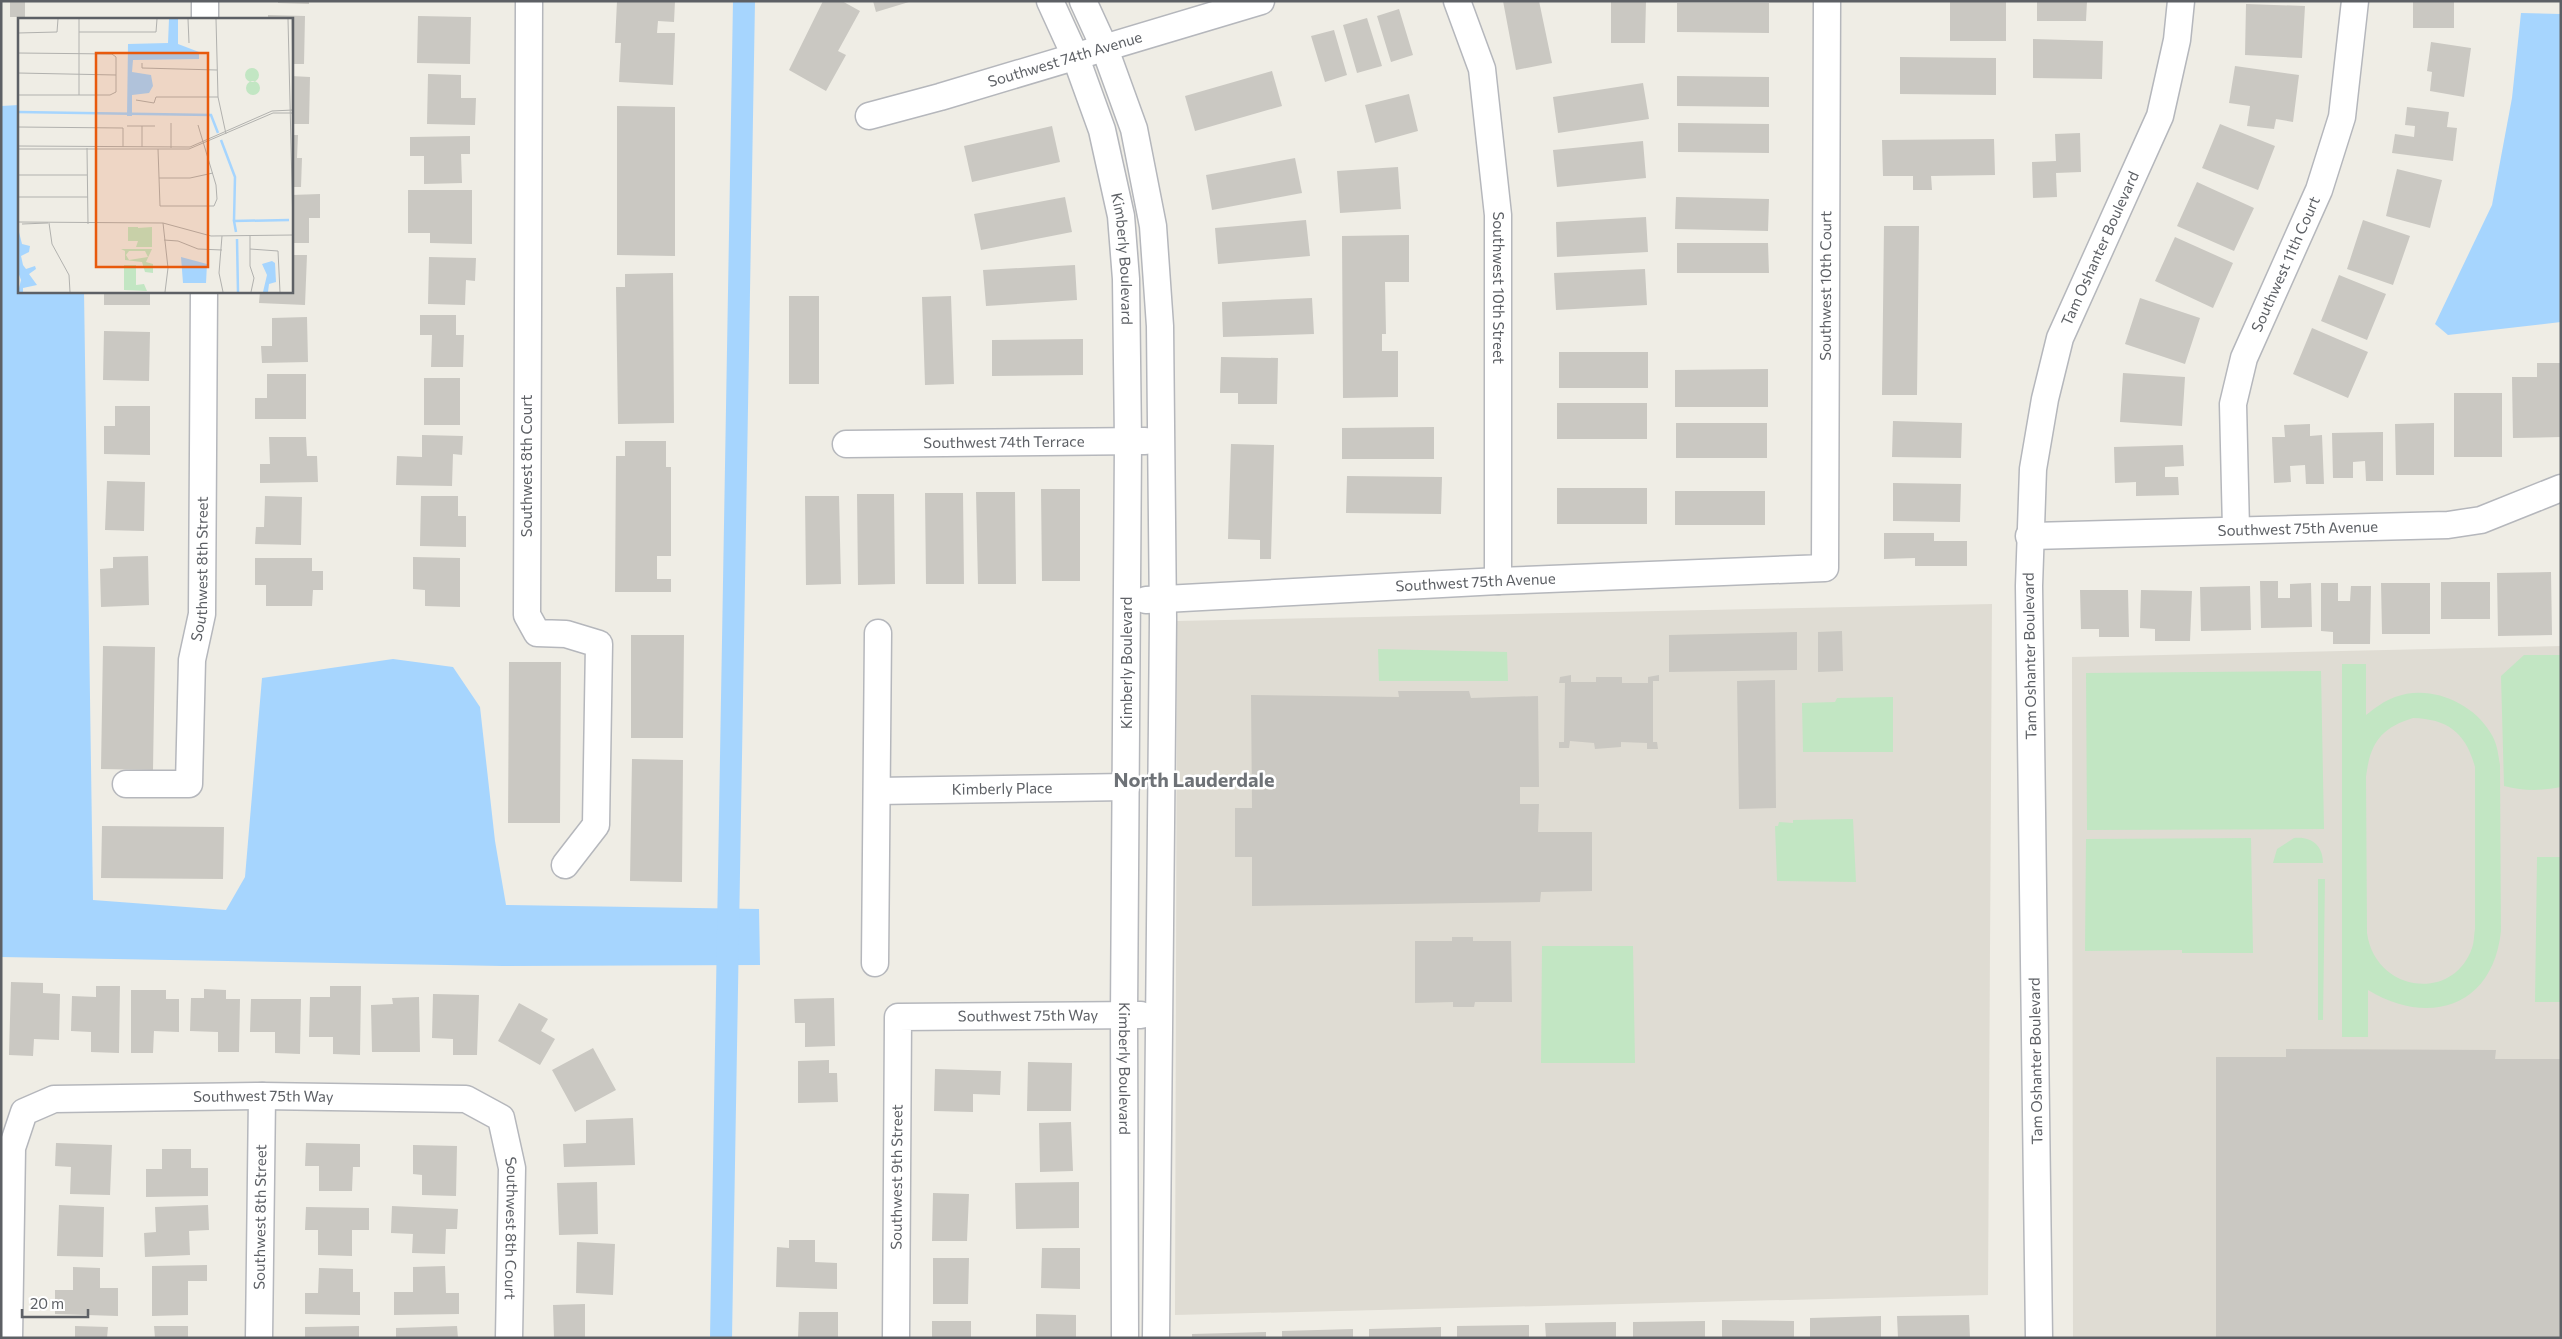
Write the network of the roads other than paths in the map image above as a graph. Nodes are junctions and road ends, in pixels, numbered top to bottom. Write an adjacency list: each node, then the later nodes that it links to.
1 (204, 1): 10 (street)
2 (529, 1): 29 (street, Southwest 8th Court)
3 (1050, 1): 12 (street, Kimberly Boulevard)
4 (1083, 1): 11 (street)
5 (1261, 1): 11 (street, Southwest 74th Avenue)
6 (1457, 1): 22 (street, Southwest 10th Street)
7 (1827, 1): 21 (street, Southwest 10th Court)
8 (2181, 1): 20 (street, Tam Oshanter Boulevard)
9 (2355, 1): 19 (street, Southwest 11th Court)
10 (204, 18)
11 (1105, 48): 12 (street, Southwest 74th Avenue); 15 (street)
12 (1076, 58): 13 (street, Southwest 74th Avenue); 16 (street, Kimberly Boulevard)
13 (869, 116)
14 (204, 292): 26 (street, Southwest 8th Street)
15 (1161, 440): 16 (street, Southwest 74th Terrace); 23 (street)
16 (1128, 442): 17 (street, Southwest 74th Terrace); 24 (street, Kimberly Boulevard)
17 (846, 444)
18 (2561, 488): 19 (street, Southwest 75th Avenue)
19 (2236, 529): 20 (street, Southwest 75th Avenue)
20 (2029, 536): 44 (street, Tam Oshanter Boulevard)
21 (1825, 568): 22 (street, Southwest 75th Avenue)
22 (1498, 581): 23 (street, Southwest 75th Avenue)
23 (1163, 599): 24 (street, Southwest 75th Avenue); 32 (street)
24 (1127, 601): 27 (street, Kimberly Boulevard)
25 (878, 633): 28 (street)
26 (126, 784)
27 (1126, 787): 28 (street, Kimberly Place); 31 (street, Kimberly Boulevard)
28 (877, 791): 30 (street)
29 (565, 865)
30 (875, 963)
31 (1124, 1015): 32 (street, Southwest 75th Way); 33 (street, Southwest 75th Way); 36 (street, Kimberly Boulevard)
32 (1159, 1015): 37 (street)
33 (898, 1017): 41 (street, Southwest 9th Street)
34 (262, 1096): 35 (street, Southwest 75th Way); 38 (street, Southwest 75th Way); 39 (street, Southwest 8th Street)
35 (501, 1118): 40 (street, Southwest 8th Court)
36 (1124, 1120): 37 (street); 42 (street, Kimberly Boulevard)
37 (1157, 1282): 43 (street)
38 (10, 1338)
39 (260, 1338)
40 (509, 1338)
41 (896, 1338)
42 (1125, 1338)
43 (1156, 1338)
44 (2039, 1338)

